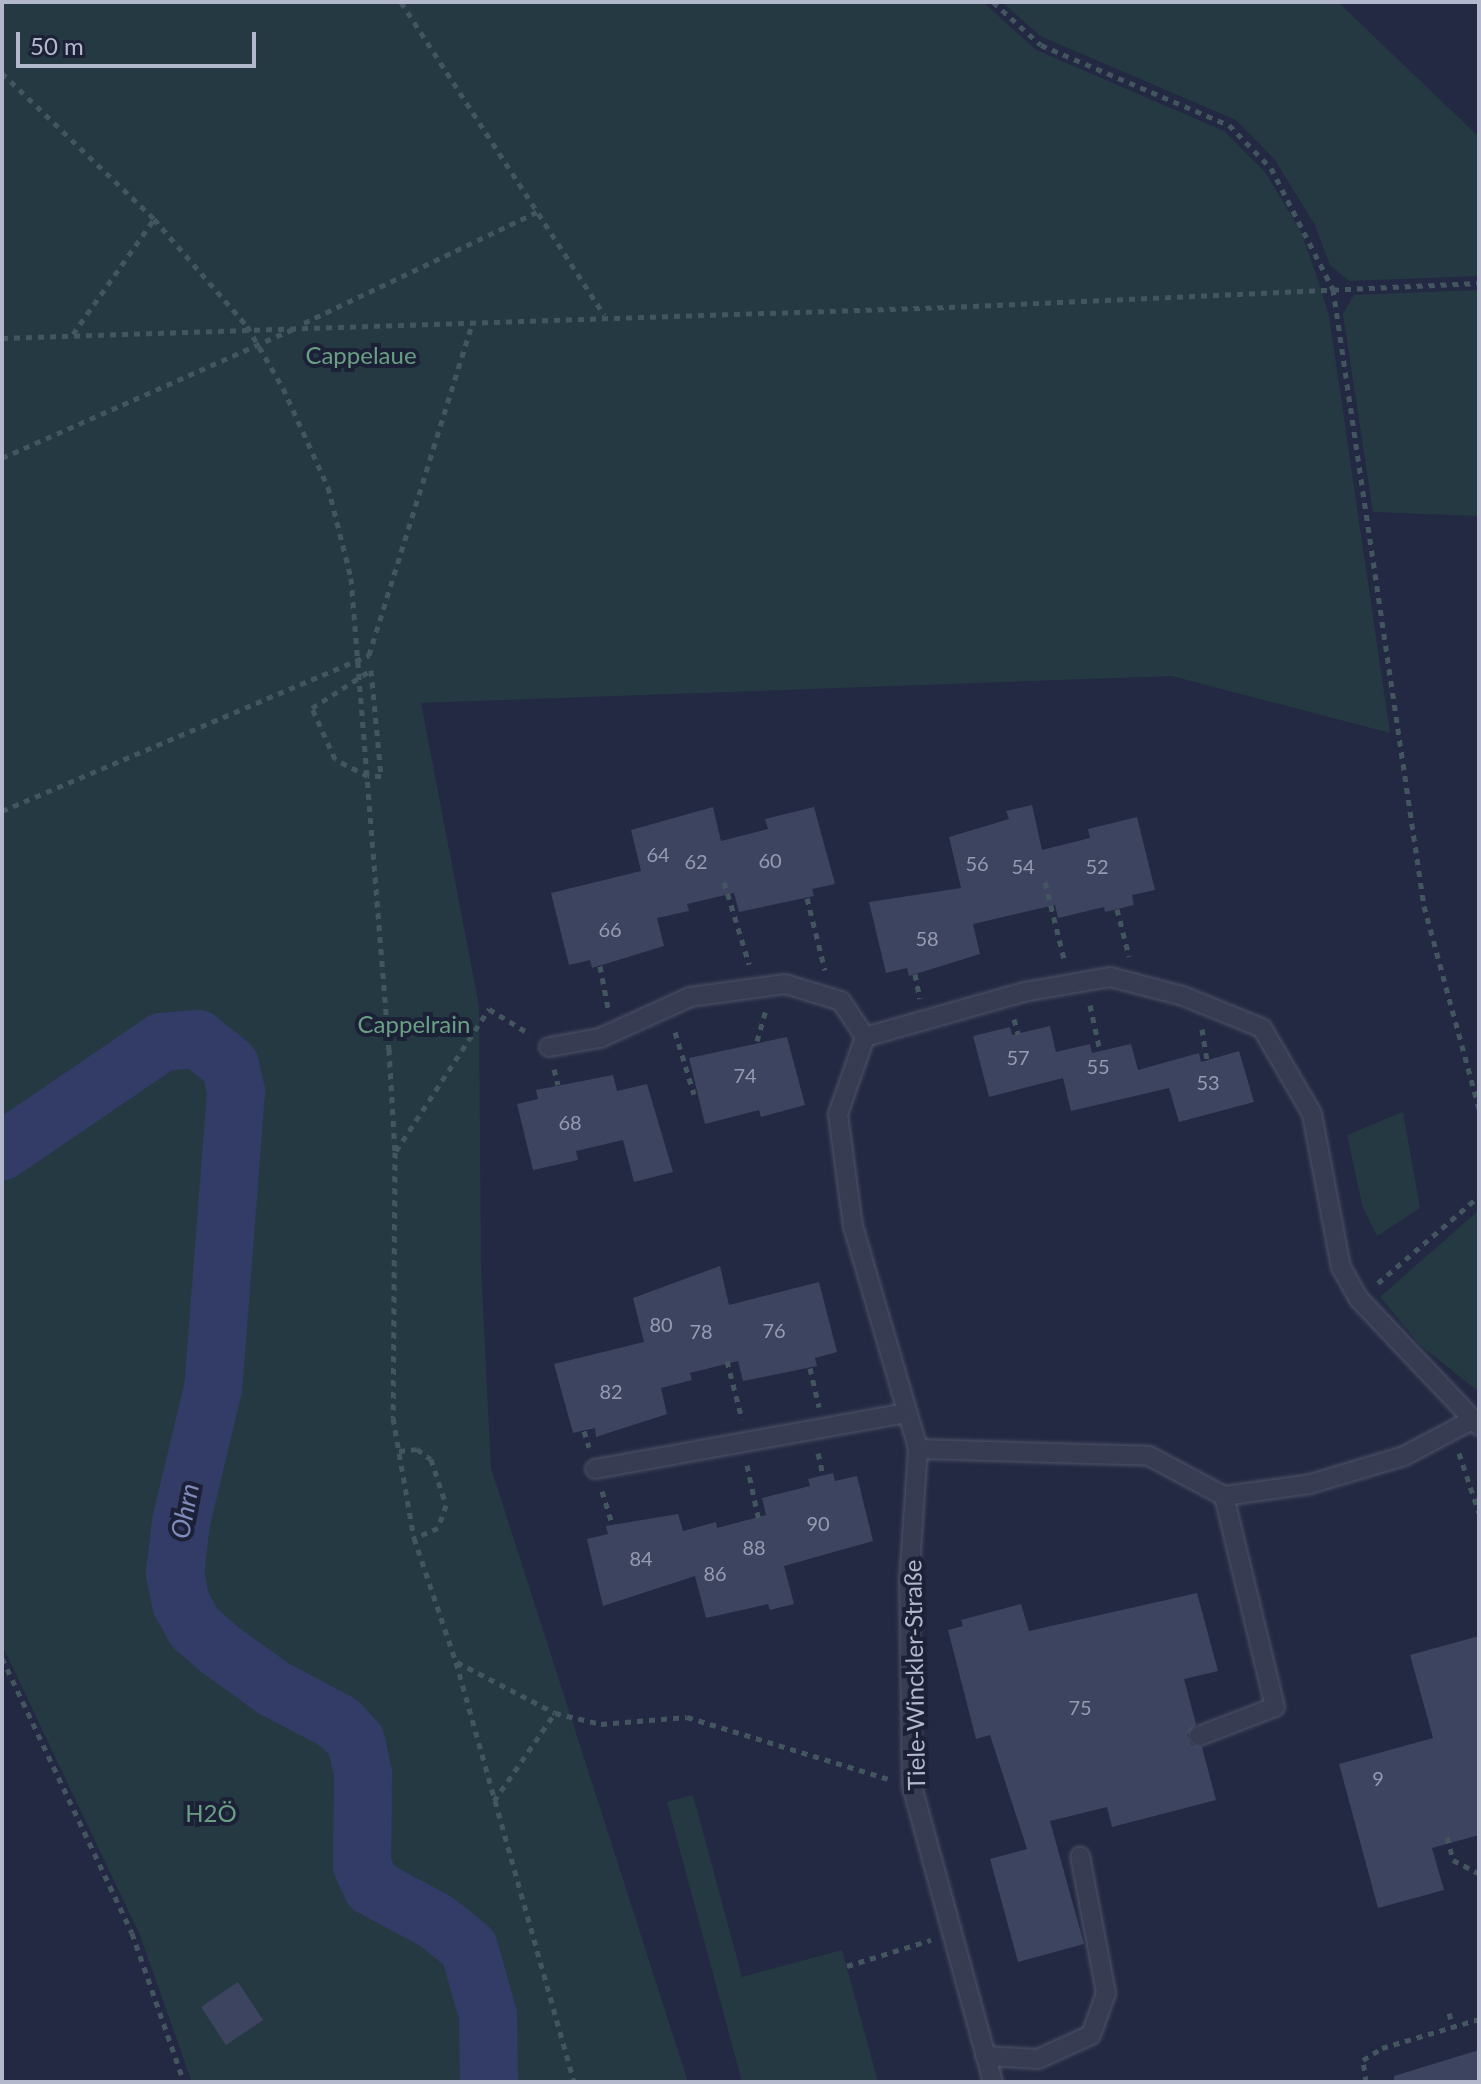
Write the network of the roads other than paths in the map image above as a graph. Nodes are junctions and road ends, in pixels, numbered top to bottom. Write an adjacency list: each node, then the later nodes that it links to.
1 (865, 1037): 2 (lane); 3 (lane, Tiele-Winckler-Straße); 4 (lane)
2 (549, 1047)
3 (906, 1413): 5 (lane, Tiele-Winckler-Straße); 6 (lane)
4 (1474, 1424): 7 (lane)
5 (918, 1449): 7 (lane); 10 (lane, Tiele-Winckler-Straße)
6 (595, 1469)
7 (1224, 1496): 8 (lane)
8 (1199, 1736)
9 (1080, 1856): 10 (lane)
10 (985, 2056): 11 (lane, Tiele-Winckler-Straße)
11 (993, 2082)

